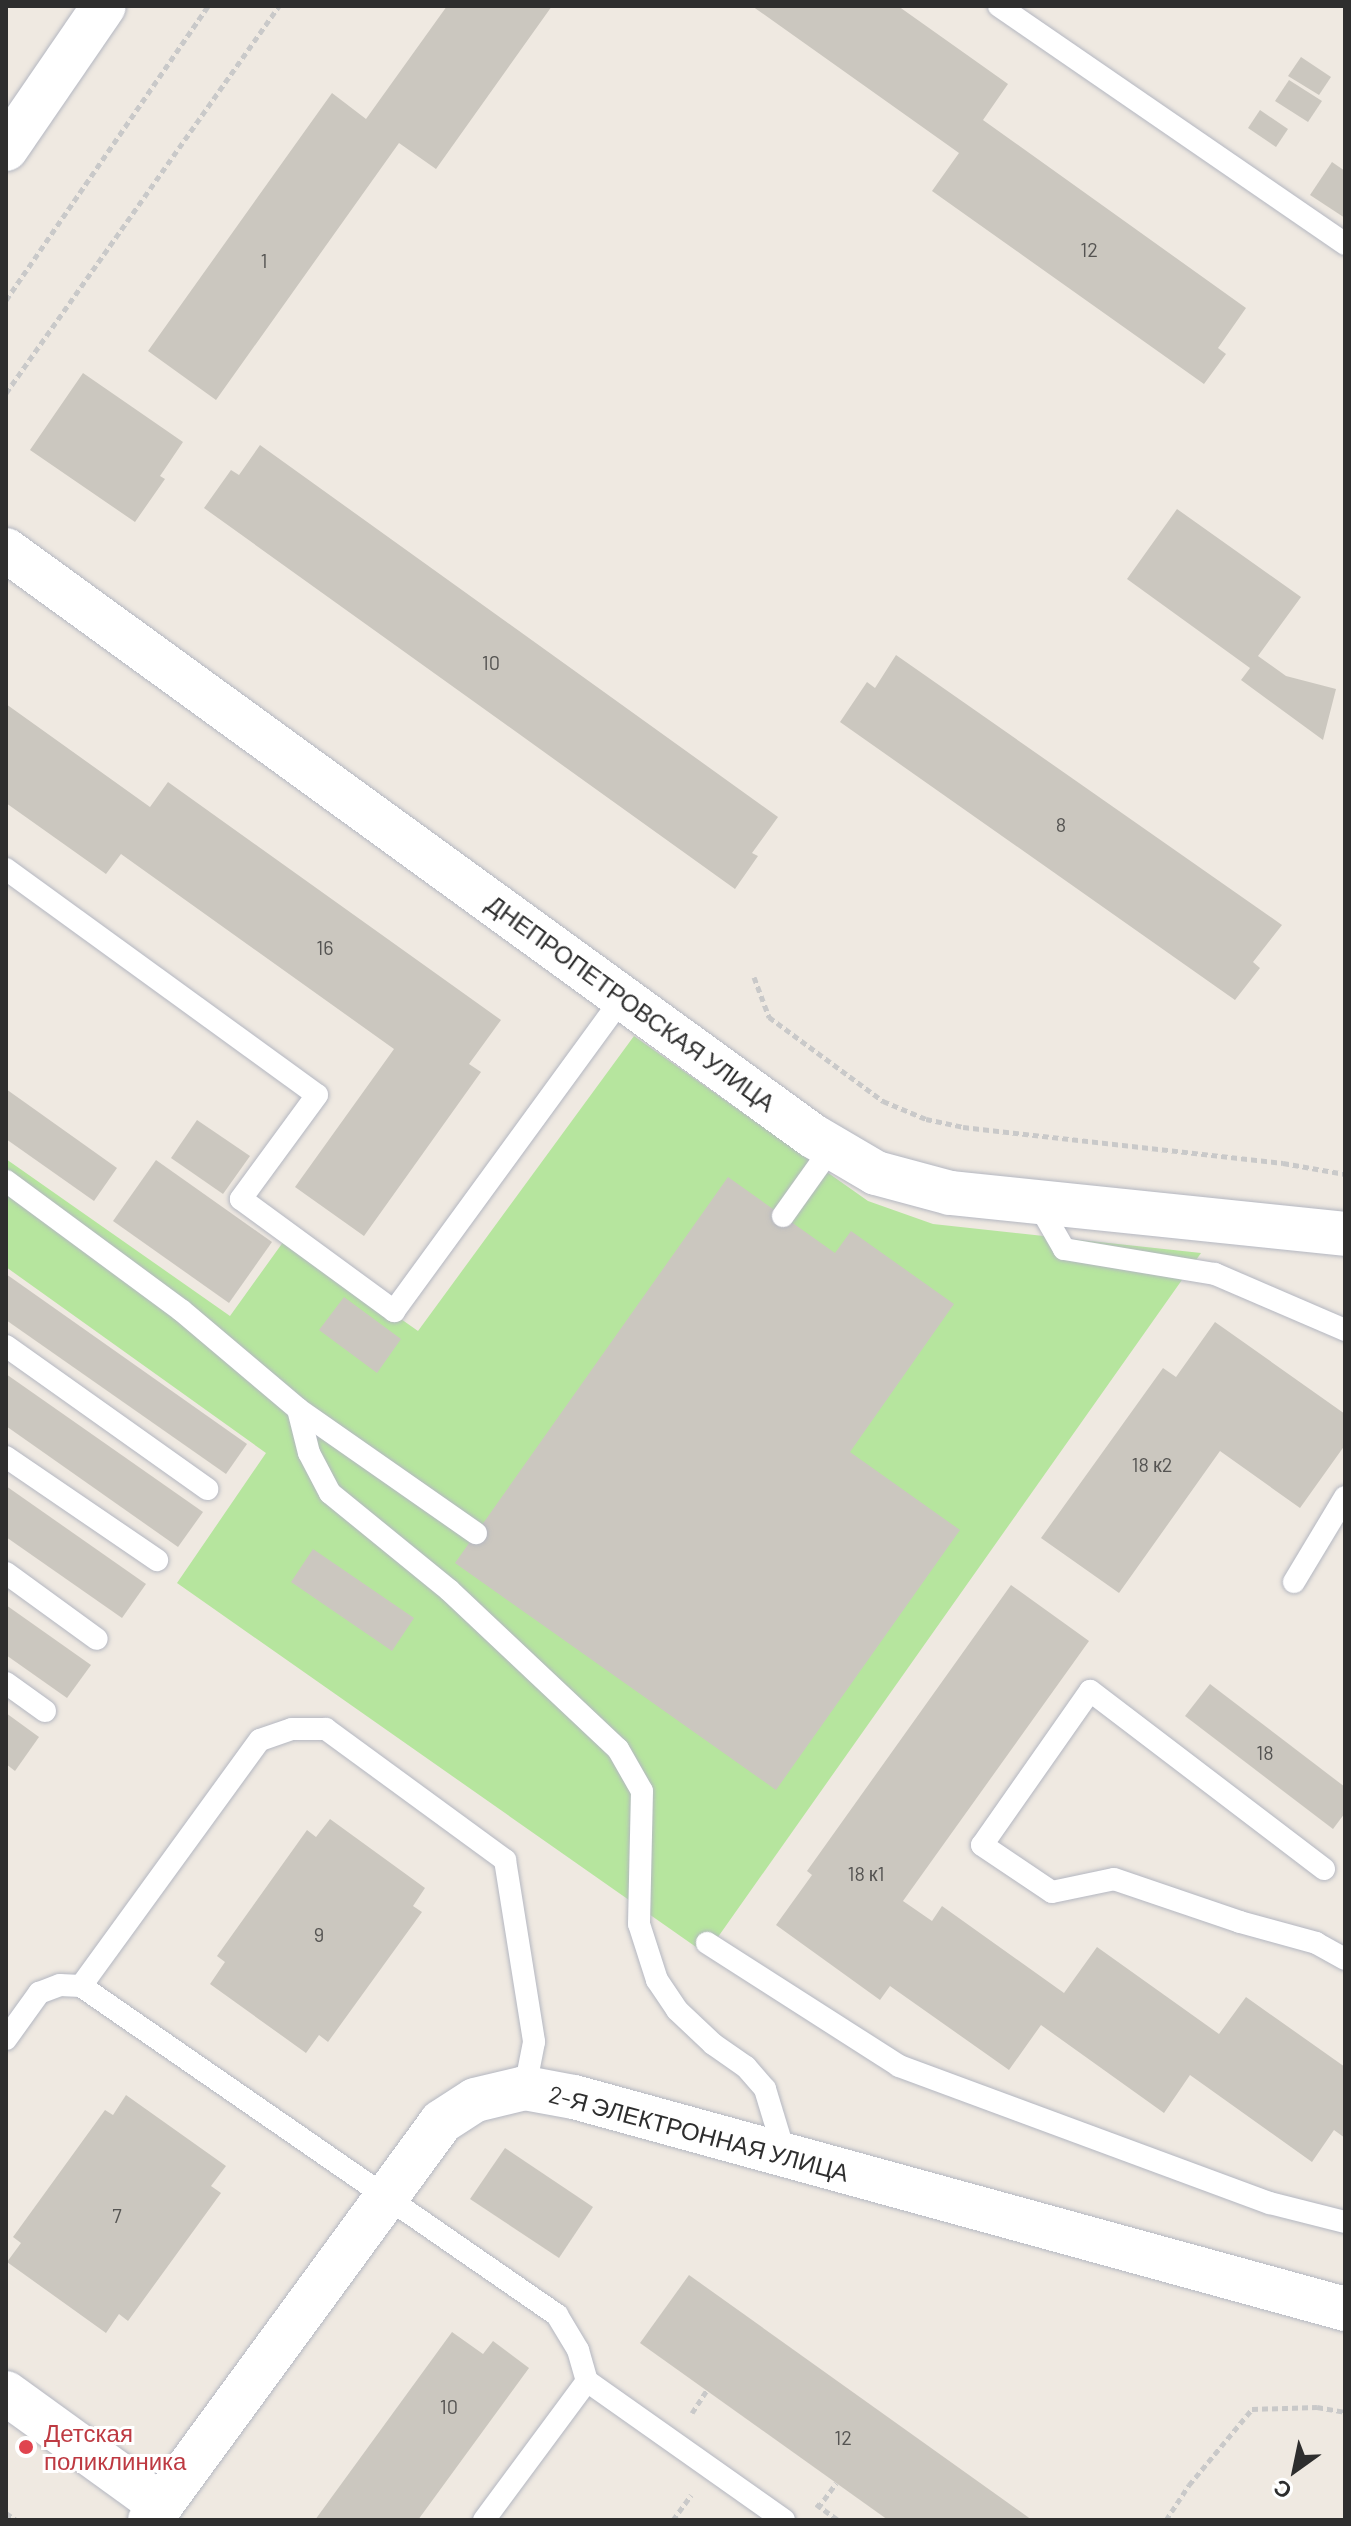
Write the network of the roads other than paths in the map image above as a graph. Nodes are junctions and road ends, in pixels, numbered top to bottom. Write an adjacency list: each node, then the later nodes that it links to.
1 (104, 6): 3 (street)
2 (999, 6): 4 (lane)
3 (6, 149)
4 (1345, 244)
5 (6, 550): 7 (street, ДНЕПРОПЕТРОВСКАЯ УЛИЦА)
6 (6, 869): 7 (lane)
7 (623, 997): 8 (street, ДНЕПРОПЕТРОВСКАЯ УЛИЦА)
8 (832, 1147): 10 (street, ДНЕПРОПЕТРОВСКАЯ УЛИЦА); 11 (lane)
9 (6, 1181): 15 (lane)
10 (1037, 1202): 12 (street, ДНЕПРОПЕТРОВСКАЯ УЛИЦА); 13 (lane)
11 (783, 1216)
12 (1345, 1234)
13 (1345, 1330)
14 (6, 1346): 17 (lane)
15 (298, 1409): 19 (lane); 32 (lane)
16 (6, 1457): 20 (lane)
17 (207, 1489)
18 (1345, 1497): 22 (lane)
19 (476, 1533)
20 (157, 1560)
21 (6, 1573): 23 (lane)
22 (1294, 1582)
23 (97, 1639)
24 (6, 1683): 25 (lane)
25 (45, 1711)
26 (1324, 1869): 28 (lane)
27 (707, 1943): 34 (lane)
28 (1345, 1959)
29 (81, 1986): 30 (lane); 31 (lane); 33 (lane)
30 (6, 2039)
31 (525, 2088): 32 (street, 2-Я ЭЛЕКТРОННАЯ УЛИЦА); 33 (street, 2-Я ЭЛЕКТРОННАЯ УЛИЦА)
32 (785, 2155): 35 (street, 2-Я ЭЛЕКТРОННАЯ УЛИЦА)
33 (386, 2196): 36 (lane); 38 (street, 2-Я ЭЛЕКТРОННАЯ УЛИЦА)
34 (1345, 2222)
35 (1345, 2309)
36 (587, 2381): 39 (lane); 40 (lane)
37 (6, 2393): 38 (street)
38 (155, 2513)
39 (484, 2520)
40 (784, 2520)

